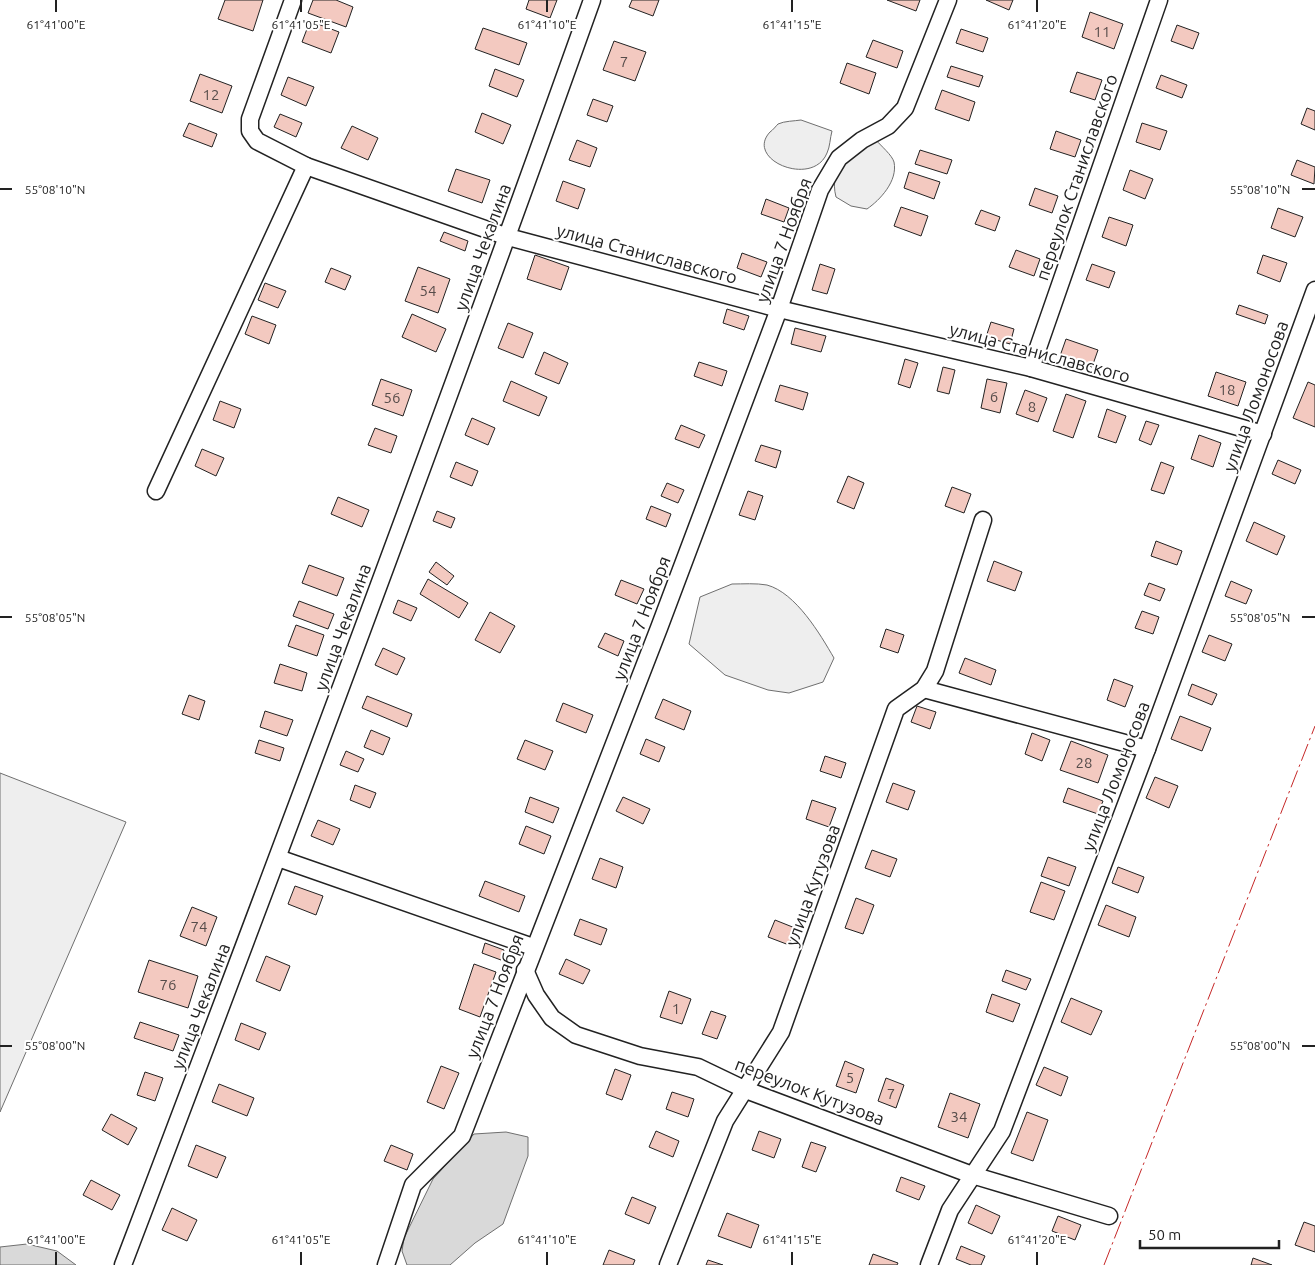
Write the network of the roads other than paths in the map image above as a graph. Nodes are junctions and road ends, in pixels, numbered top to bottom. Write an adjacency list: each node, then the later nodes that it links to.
1 (292, 0): 5 (street, улица Станиславского)
2 (592, 0): 6 (street, улица Чекалина)
3 (948, 0): 8 (street, улица 7 Ноября)
4 (1158, 0): 9 (street, переулок Станиславского)
5 (306, 166): 6 (street, улица Станиславского); 11 (street)
6 (508, 238): 8 (street, улица Станиславского); 15 (street, улица Чекалина)
7 (1315, 290): 10 (street, улица Ломоносова)
8 (779, 309): 9 (street, улица Станиславского); 16 (street, улица 7 Ноября)
9 (1030, 368): 10 (street, улица Станиславского)
10 (1263, 434): 14 (street, улица Ломоносова)
11 (156, 490)
12 (983, 520): 13 (street, улица Кутузова)
13 (924, 689): 14 (street); 18 (street, улица Кутузова)
14 (1146, 748): 19 (street, улица Ломоносова)
15 (278, 858): 16 (street); 21 (street, улица Чекалина)
16 (533, 947): 17 (street, улица 7 Ноября)
17 (525, 970): 18 (street, переулок Кутузова); 22 (street, улица 7 Ноября)
18 (746, 1090): 19 (street, переулок Кутузова); 23 (street, улица Кутузова)
19 (972, 1175): 20 (street, переулок Кутузова); 24 (street, улица Ломоносова)
20 (1109, 1216)
21 (123, 1265)
22 (386, 1265)
23 (668, 1265)
24 (929, 1265)

